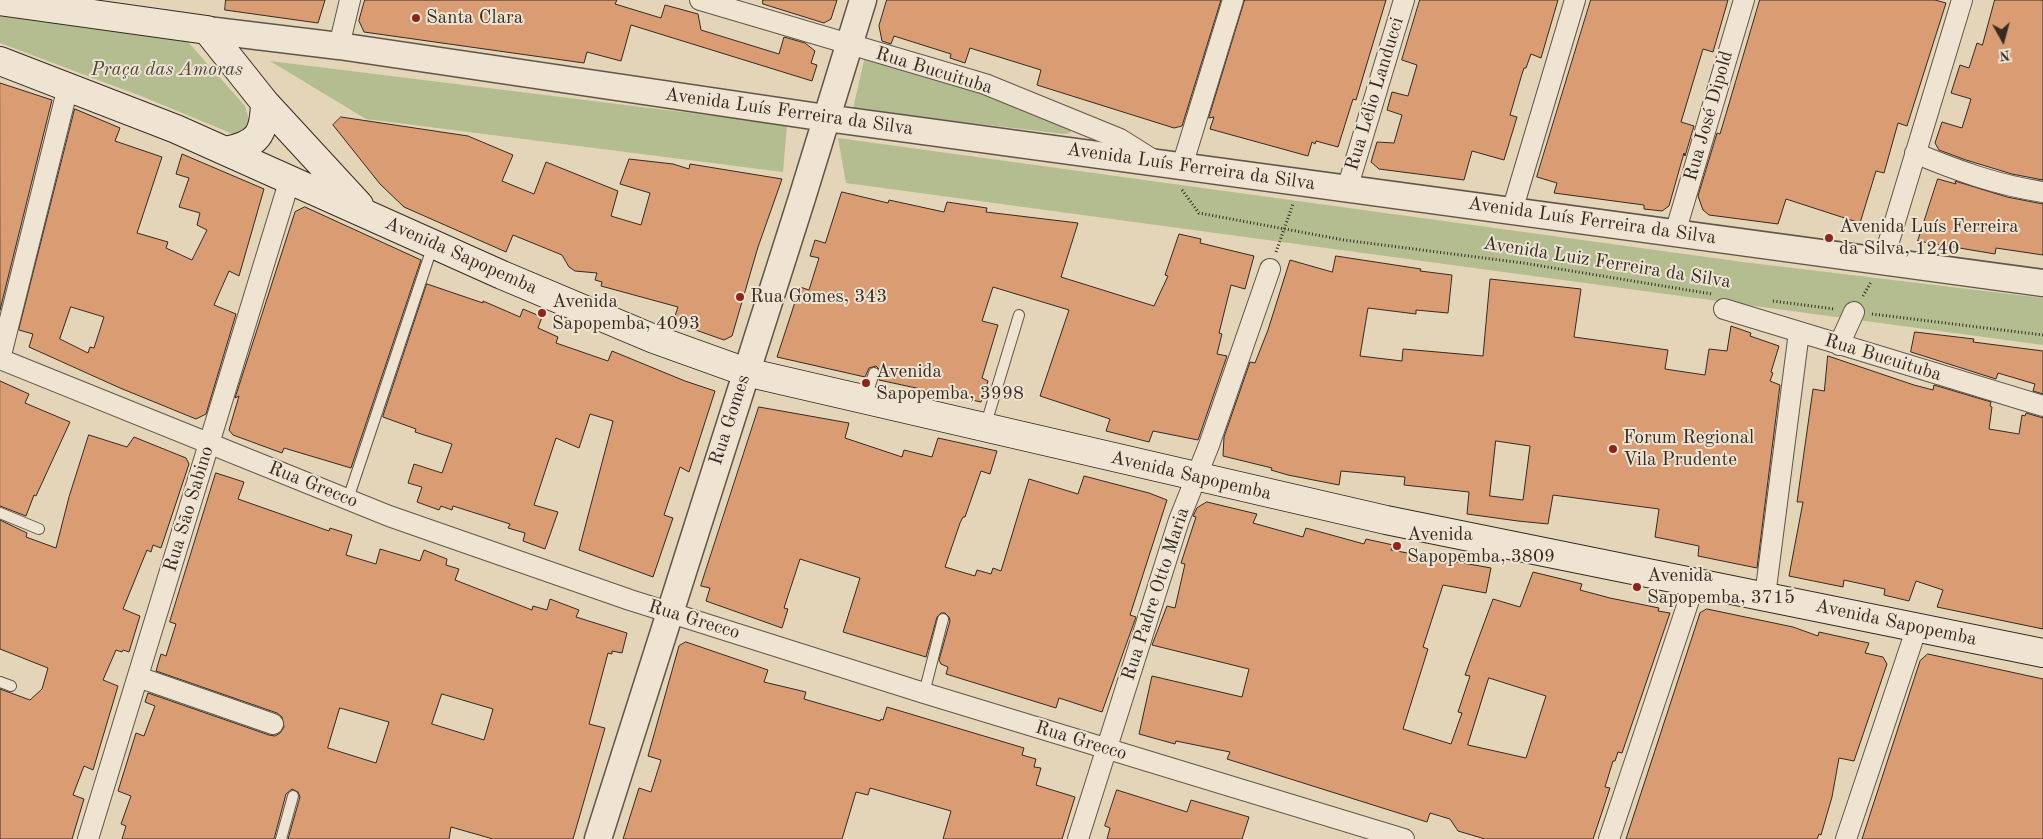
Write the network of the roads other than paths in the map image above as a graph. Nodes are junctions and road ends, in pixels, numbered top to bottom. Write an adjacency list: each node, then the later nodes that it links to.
1 (350, 0): 12 (street)
2 (700, 0): 11 (street, Rua Bucuituba)
3 (862, 0): 11 (street, Rua Gomes)
4 (1233, 0): 19 (street)
5 (1404, 0): 21 (street, Rua Lélio Landucci)
6 (1575, 0): 23 (street)
7 (1744, 0): 25 (street, Rua José Dipold)
8 (1962, 0): 18 (street)
9 (0, 1): 10 (main road)
10 (207, 30): 12 (street); 15 (main road, Avenida Sapopemba)
11 (849, 45): 16 (street, Rua Gomes); 19 (street, Rua Bucuituba)
12 (339, 46): 16 (street, Avenida Luís Ferreira da Silva)
13 (0, 61): 14 (main road, Avenida Sapopemba)
14 (68, 87): 17 (main road, Avenida Sapopemba); 35 (street)
15 (266, 103): 17 (main road); 24 (main road, Avenida Sapopemba)
16 (826, 118): 19 (street, Avenida Luís Ferreira da Silva); 36 (street, Rua Gomes)
17 (226, 151): 20 (main road, Avenida Sapopemba)
18 (1915, 153): 22 (street); 27 (street)
19 (1174, 172): 21 (street, Avenida Luís Ferreira da Silva)
20 (290, 179): 24 (main road, Avenida Sapopemba); 41 (street, Rua São Sabino)
21 (1347, 189): 23 (street, Avenida Luís Ferreira da Silva)
22 (2043, 192)
23 (1512, 211): 25 (street, Avenida Luís Ferreira da Silva)
24 (365, 213): 26 (main road, Avenida Sapopemba)
25 (1675, 233): 27 (street, Avenida Luís Ferreira da Silva)
26 (433, 244): 36 (main road, Avenida Sapopemba); 43 (lane)
27 (1882, 261): 29 (street, Avenida Luís Ferreira da Silva)
28 (1270, 269): 42 (street, Rua Padre Otto Maria)
29 (2043, 283)
30 (1720, 302): 33 (street, Rua Bucuituba)
31 (1854, 312): 34 (street)
32 (1019, 315): 40 (lane)
33 (1799, 332): 34 (street, Rua Bucuituba); 47 (street)
34 (1839, 345): 39 (street, Rua Bucuituba)
35 (0, 359): 41 (street, Rua Grecco)
36 (746, 372): 38 (main road, Avenida Sapopemba); 48 (street, Rua Gomes)
37 (874, 373): 38 (lane)
38 (865, 401): 40 (main road, Avenida Sapopemba)
39 (2043, 406)
40 (985, 429): 42 (main road, Avenida Sapopemba)
41 (209, 443): 43 (street, Rua Grecco); 52 (street, Rua São Sabino)
42 (1196, 477): 46 (main road, Avenida Sapopemba); 57 (street, Rua Padre Otto Maria)
43 (348, 499): 48 (street, Rua Grecco)
44 (0, 513): 45 (lane)
45 (39, 529)
46 (1695, 582): 47 (main road, Avenida Sapopemba); 64 (street)
47 (1765, 596): 50 (main road, Avenida Sapopemba)
48 (668, 612): 55 (street, Rua Grecco); 61 (street, Rua Gomes)
49 (943, 619): 55 (lane)
50 (1917, 627): 51 (main road, Avenida Sapopemba); 65 (street)
51 (2043, 653)
52 (138, 677): 56 (street); 59 (street, Rua São Sabino)
53 (0, 682): 54 (lane)
54 (11, 686)
55 (924, 693): 57 (street, Rua Grecco)
56 (273, 724)
57 (1106, 749): 62 (street, Rua Padre Otto Maria); 63 (street, Rua Grecco)
58 (293, 796): 60 (lane)
59 (88, 839)
60 (281, 839)
61 (598, 839)
62 (1078, 839)
63 (1404, 839)
64 (1610, 839)
65 (1846, 839)

